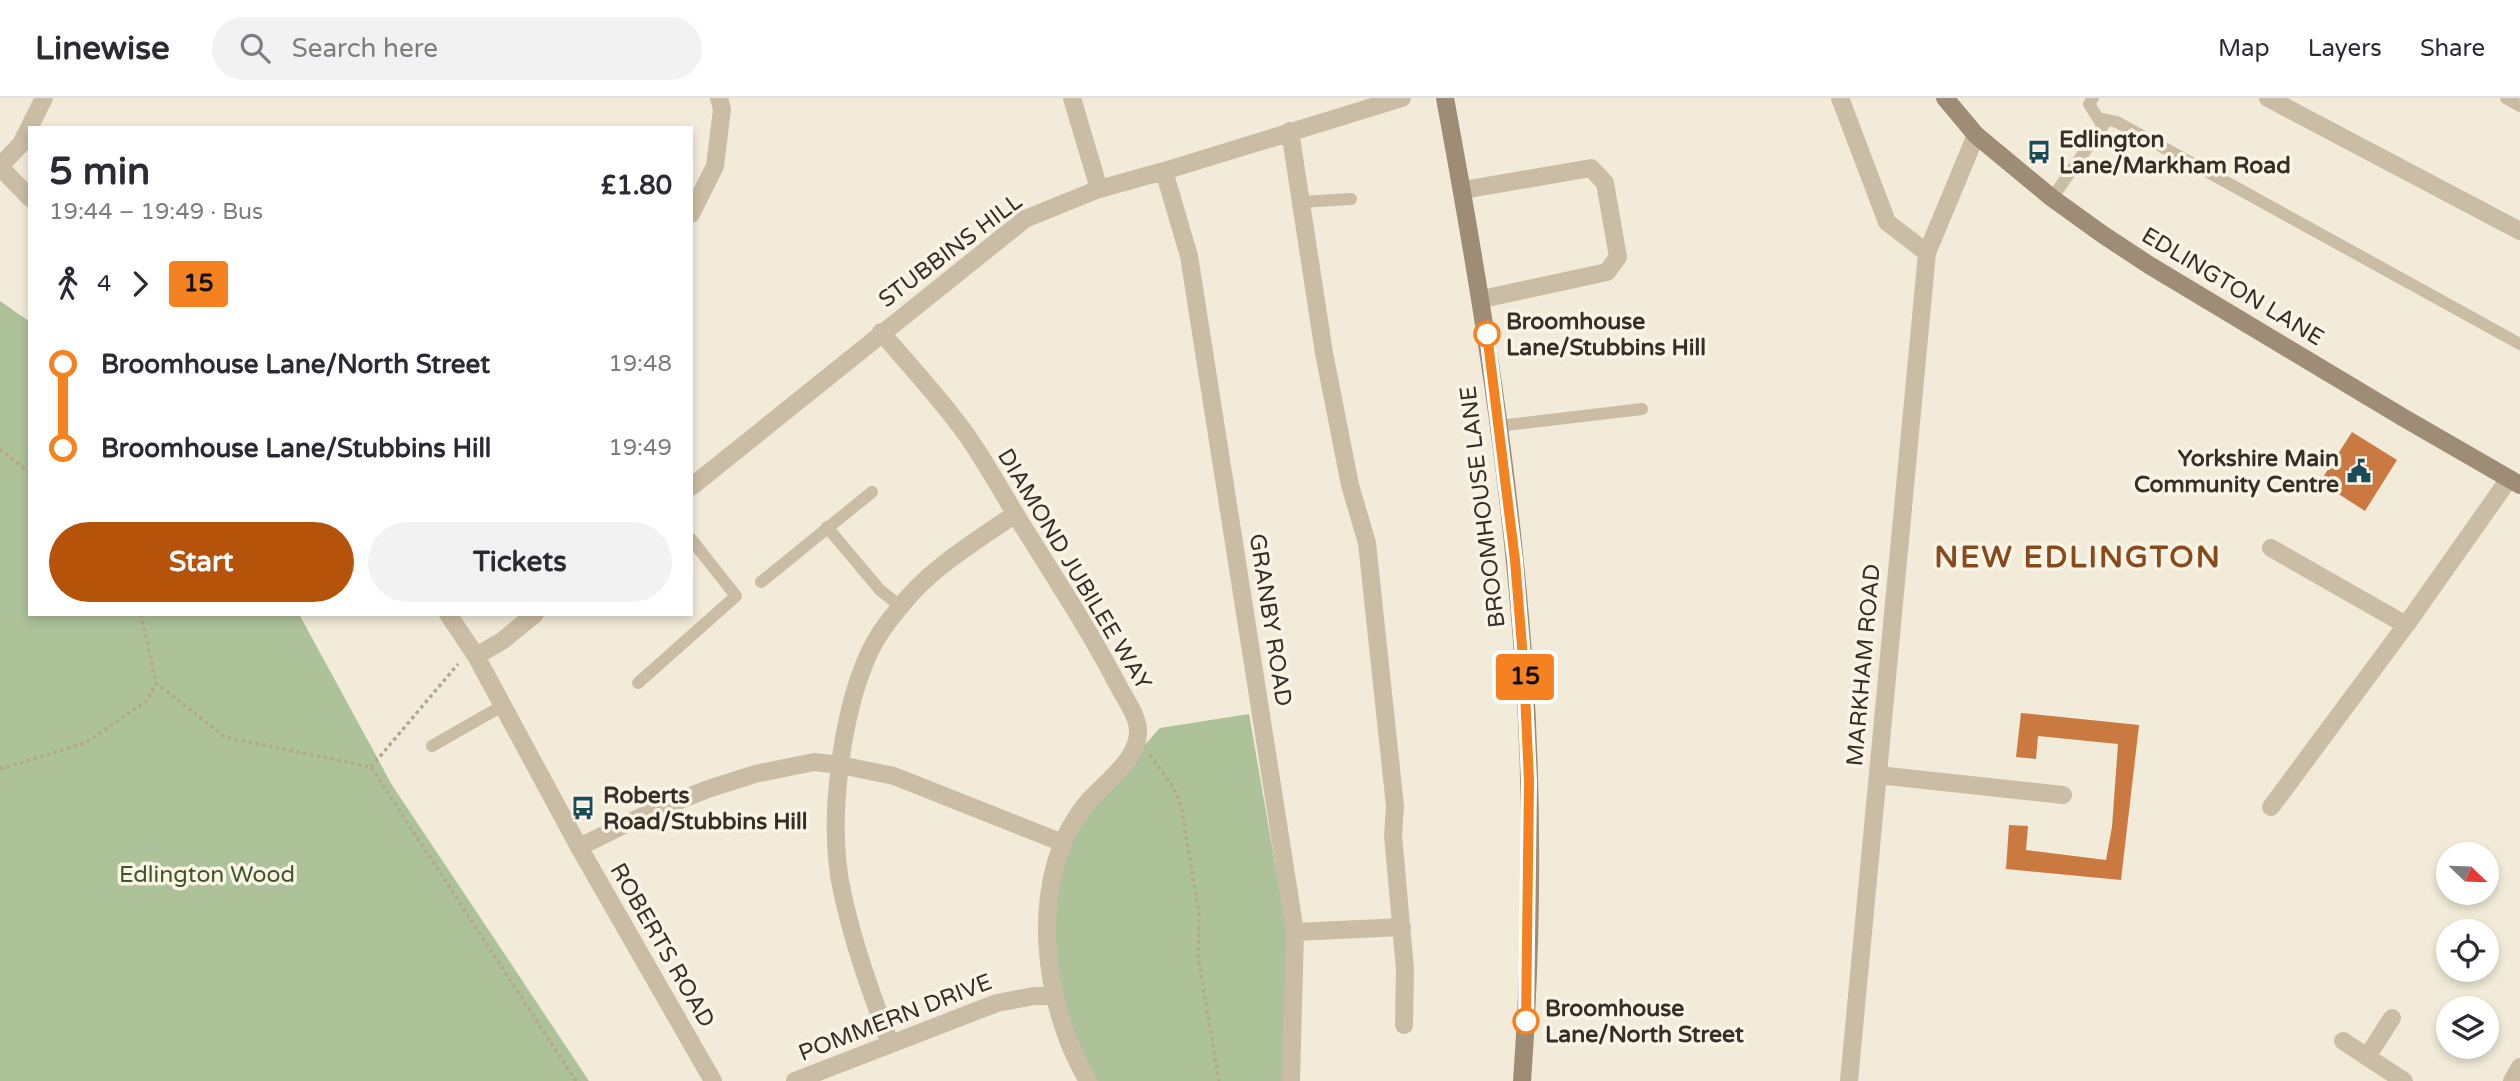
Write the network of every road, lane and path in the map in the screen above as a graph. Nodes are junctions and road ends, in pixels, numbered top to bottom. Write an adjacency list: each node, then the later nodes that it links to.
1 (44, 98): 13 (street)
2 (719, 98): 25 (street)
3 (1072, 98): 19 (street)
4 (1402, 98): 15 (street, STUBBINS HILL)
5 (1446, 98): 20 (street, BROOMHOUSE LANE)
6 (1840, 98): 27 (street)
7 (1945, 98): 16 (street, EDLINGTON LANE)
8 (2092, 98): 12 (lane)
9 (2268, 98): 26 (street)
10 (2506, 98): 11 (lane)
11 (2520, 106)
12 (2098, 118): 22 (lane); 30 (lane)
13 (30, 126)
14 (28, 130): 17 (street)
15 (1290, 131): 18 (street, STUBBINS HILL); 24 (street)
16 (1976, 135): 22 (street, EDLINGTON LANE); 27 (street, MARKHAM ROAD)
17 (0, 167): 21 (street)
18 (1164, 171): 19 (street, STUBBINS HILL); 63 (street, GRANBY ROAD)
19 (1099, 189): 29 (street, STUBBINS HILL)
20 (1462, 190): 28 (street, BROOMHOUSE LANE); 28 (street)
21 (28, 196)
22 (2052, 198): 35 (street, EDLINGTON LANE)
23 (1351, 199): 24 (lane)
24 (1301, 202): 62 (street)
25 (693, 211)
26 (2520, 231)
27 (1927, 253): 57 (street, MARKHAM ROAD)
28 (1482, 299): 32 (street, BROOMHOUSE LANE)
29 (881, 332): 36 (street, STUBBINS HILL); 38 (street, DIAMOND JUBILEE WAY)
30 (2520, 344)
31 (1642, 409): 32 (lane)
32 (1498, 426): 77 (street, BROOMHOUSE LANE)
33 (0, 449): 34 (path)
34 (28, 471)
35 (2515, 482): 47 (street)
36 (693, 485)
37 (872, 492): 39 (lane)
38 (1015, 514): 43 (street); 52 (street, DIAMOND JUBILEE WAY)
39 (827, 527): 42 (lane); 43 (lane)
40 (693, 542): 49 (lane)
41 (2271, 548): 47 (street)
42 (761, 582)
43 (900, 606): 54 (street)
44 (141, 616): 50 (path)
45 (449, 616): 48 (street, ROBERTS ROAD)
46 (533, 616): 48 (street)
47 (2406, 625): 59 (street)
48 (473, 652): 51 (street, ROBERTS ROAD); 55 (path)
49 (638, 683)
50 (156, 684): 55 (path); 56 (path)
51 (502, 706): 53 (lane); 61 (street, ROBERTS ROAD)
52 (1137, 741): 60 (street); 75 (path)
53 (432, 746)
54 (840, 765): 60 (street); 61 (street); 68 (street)
55 (371, 767): 71 (path)
56 (0, 769)
57 (1878, 775): 58 (street); 78 (street, MARKHAM ROAD)
58 (2063, 796)
59 (2271, 807)
60 (1063, 843): 64 (street)
61 (579, 847): 72 (street, ROBERTS ROAD)
62 (1402, 927): 63 (street); 66 (street)
63 (1295, 932): 76 (street, GRANBY ROAD)
64 (1054, 996): 68 (street, POMMERN DRIVE); 74 (street)
65 (2392, 1018): 69 (street)
66 (1404, 1025)
67 (2343, 1041): 69 (street)
68 (890, 1043): 73 (street, POMMERN DRIVE)
69 (2367, 1057): 79 (street)
70 (2520, 1067): 80 (street)
71 (576, 1081)
72 (713, 1081)
73 (795, 1081)
74 (1088, 1081)
75 (1219, 1081)
76 (1291, 1081)
77 (1522, 1081)
78 (1849, 1081)
79 (2404, 1081)
80 (2512, 1081)

